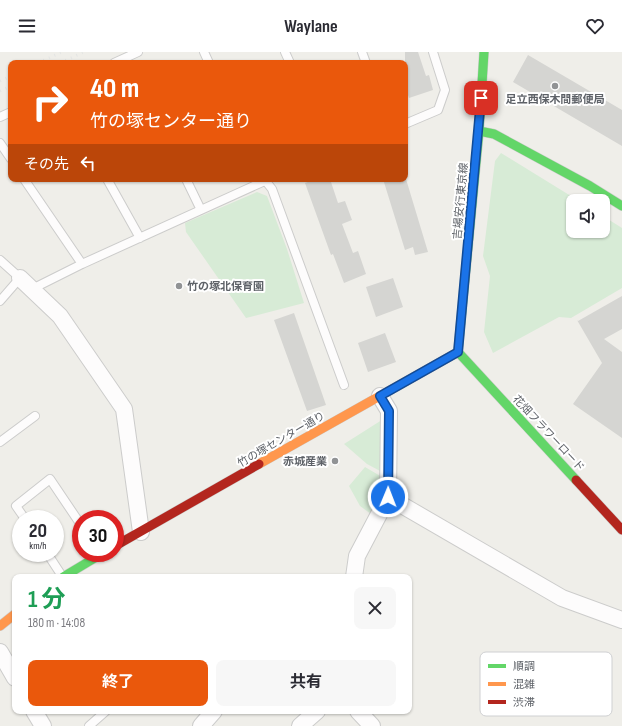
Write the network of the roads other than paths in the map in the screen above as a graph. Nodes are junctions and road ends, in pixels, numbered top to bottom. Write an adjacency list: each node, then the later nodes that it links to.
1 (138, 52): 4 (lane)
2 (434, 52): 5 (lane)
3 (484, 52): 6 (street, 吉場安行東京線)
4 (126, 60)
5 (408, 123)
6 (479, 132): 14 (street); 22 (street, 吉場安行東京線)
7 (0, 143): 8 (lane)
8 (8, 155)
9 (26, 182): 18 (lane)
10 (109, 182): 16 (lane)
11 (187, 182): 15 (lane)
12 (260, 182): 15 (lane)
13 (268, 182): 23 (lane)
14 (622, 206)
15 (201, 210): 16 (lane)
16 (140, 238): 18 (lane)
17 (0, 260): 19 (lane)
18 (82, 264): 20 (lane)
19 (20, 278): 20 (street); 21 (lane)
20 (32, 289): 31 (street)
21 (0, 301)
22 (458, 352): 24 (street, 竹の塚センター通り); 30 (street, 花畑フラワーロード)
23 (344, 385)
24 (380, 396): 27 (street); 31 (street, 竹の塚センター通り)
25 (35, 416): 26 (lane)
26 (0, 442)
27 (388, 497): 37 (street); 39 (street)
28 (19, 510): 29 (lane)
29 (72, 512)
30 (622, 530)
31 (141, 532): 32 (street, 竹の塚センター通り)
32 (124, 541)
33 (53, 562): 35 (lane)
34 (87, 562): 36 (street)
35 (61, 574)
36 (68, 574)
37 (354, 574)
38 (12, 616): 40 (street)
39 (622, 620)
40 (0, 626)
41 (0, 652): 42 (street)
42 (12, 673)
43 (36, 714): 48 (street)
44 (103, 714): 49 (lane)
45 (211, 714): 50 (street)
46 (313, 714): 51 (street)
47 (361, 714): 52 (street)
48 (42, 726)
49 (89, 726)
50 (201, 726)
51 (300, 726)
52 (372, 726)

